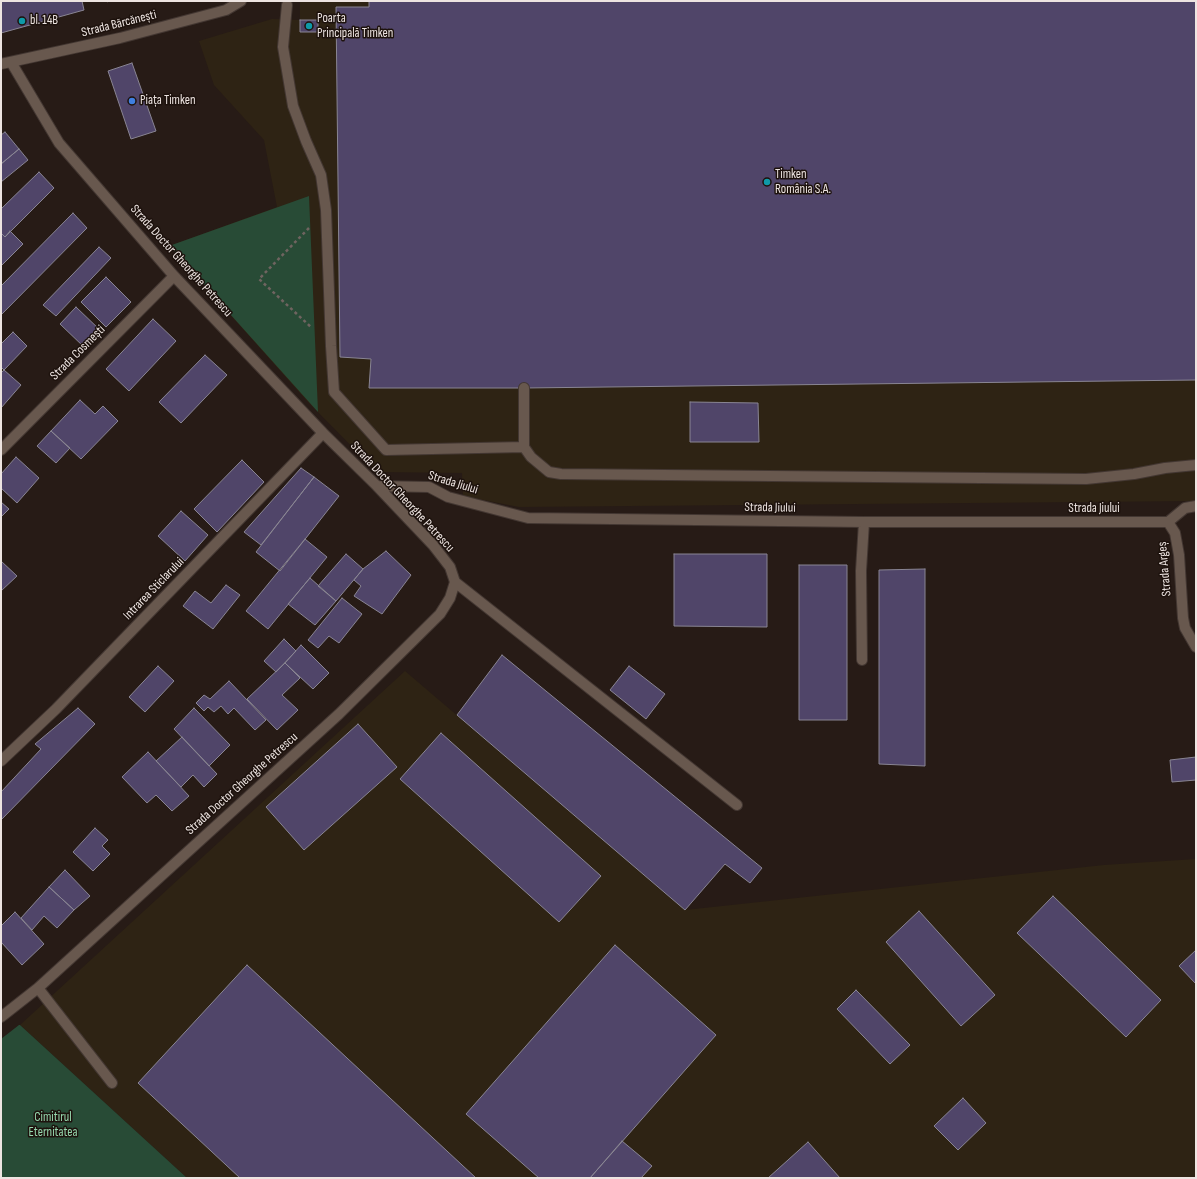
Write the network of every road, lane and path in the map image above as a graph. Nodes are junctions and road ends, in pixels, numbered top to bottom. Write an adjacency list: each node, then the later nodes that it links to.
1 (240, 1): 3 (street, Strada Bărcănești)
2 (286, 2): 4 (street)
3 (6, 63): 5 (street, Strada Doctor Gheorghe Petrescu)
4 (326, 210): 6 (street); 6 (path)
5 (174, 276): 8 (street, Strada Doctor Gheorghe Petrescu); 10 (street, Strada Cosmești)
6 (331, 346): 9 (street)
7 (524, 388): 9 (street)
8 (323, 433): 12 (street, Strada Doctor Gheorghe Petrescu); 19 (street, Intrarea Sticlarului)
9 (524, 447): 11 (street)
10 (1, 450)
11 (1196, 465)
12 (377, 486): 14 (street, Strada Jiului); 16 (street, Strada Doctor Gheorghe Petrescu)
13 (1196, 506): 15 (street)
14 (864, 522): 15 (street, Strada Jiului); 18 (street)
15 (1168, 522): 17 (street, Strada Argeș)
16 (455, 582): 20 (street); 21 (street, Strada Doctor Gheorghe Petrescu)
17 (1196, 647)
18 (862, 660)
19 (1, 761)
20 (737, 805)
21 (38, 988): 22 (street, Strada Doctor Gheorghe Petrescu); 23 (street)
22 (1, 1017)
23 (112, 1083)

